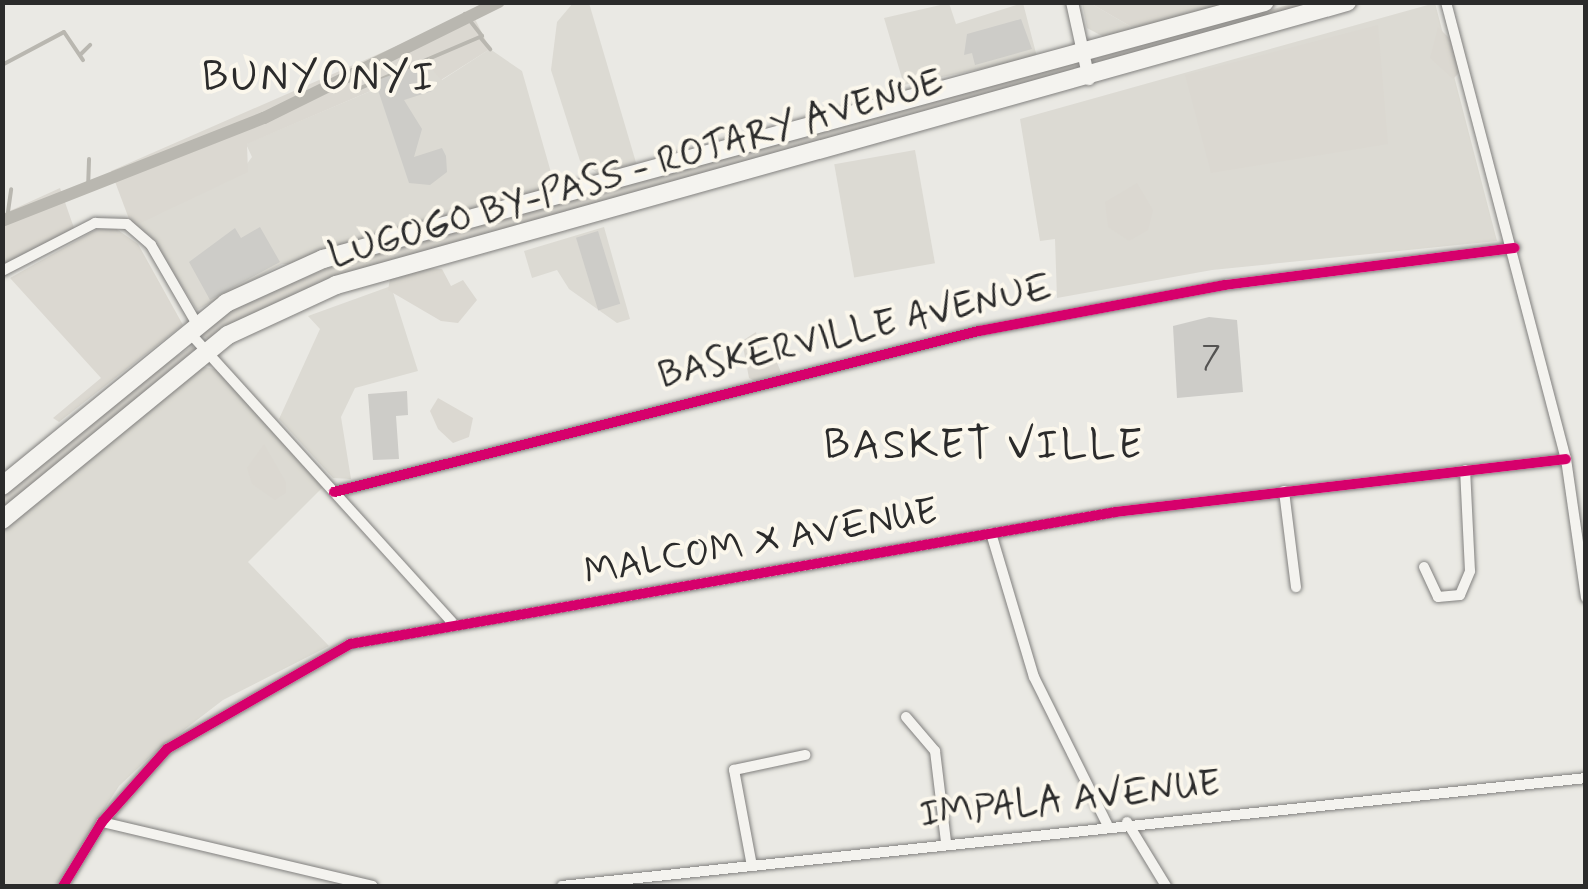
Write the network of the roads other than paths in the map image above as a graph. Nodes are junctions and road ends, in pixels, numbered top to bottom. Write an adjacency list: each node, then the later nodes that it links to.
1 (1072, 2): 5 (street)
2 (1265, 2): 5 (main road, LUGOGO BY-PASS - ROTARY AVENUE)
3 (1347, 2): 6 (main road, LUGOGO BY-PASS - ROTARY AVENUE)
4 (1446, 2): 7 (street)
5 (1083, 57): 6 (street); 9 (main road, LUGOGO BY-PASS - ROTARY AVENUE)
6 (1088, 79): 10 (main road, LUGOGO BY-PASS - ROTARY AVENUE)
7 (1515, 248): 11 (street); 15 (street, BASKERVILLE AVENUE)
8 (2, 271): 9 (street)
9 (193, 329): 10 (street); 13 (main road, LUGOGO BY-PASS - ROTARY AVENUE)
10 (208, 352): 15 (street); 16 (main road, LUGOGO BY-PASS - ROTARY AVENUE)
11 (1566, 459): 12 (street, MALCOM X AVENUE); 20 (street)
12 (1465, 470): 14 (street, MALCOM X AVENUE); 18 (street)
13 (2, 486)
14 (1284, 491): 17 (street, MALCOM X AVENUE); 19 (street)
15 (334, 492): 21 (street)
16 (2, 520)
17 (991, 533): 21 (street, MALCOM X AVENUE); 27 (street)
18 (1424, 567)
19 (1296, 587)
20 (1586, 598)
21 (452, 622): 25 (street, MALCOM X AVENUE)
22 (906, 717): 28 (street)
23 (805, 755): 29 (street)
24 (1586, 778): 26 (street, IMPALA AVENUE)
25 (102, 822): 30 (street, MALCOM X AVENUE); 31 (street)
26 (1127, 822): 27 (street, IMPALA AVENUE); 33 (street)
27 (1107, 824): 28 (street, IMPALA AVENUE)
28 (946, 842): 29 (street, IMPALA AVENUE)
29 (752, 866): 32 (street, IMPALA AVENUE)
30 (63, 886)
31 (373, 886)
32 (562, 886)
33 (1166, 886)

